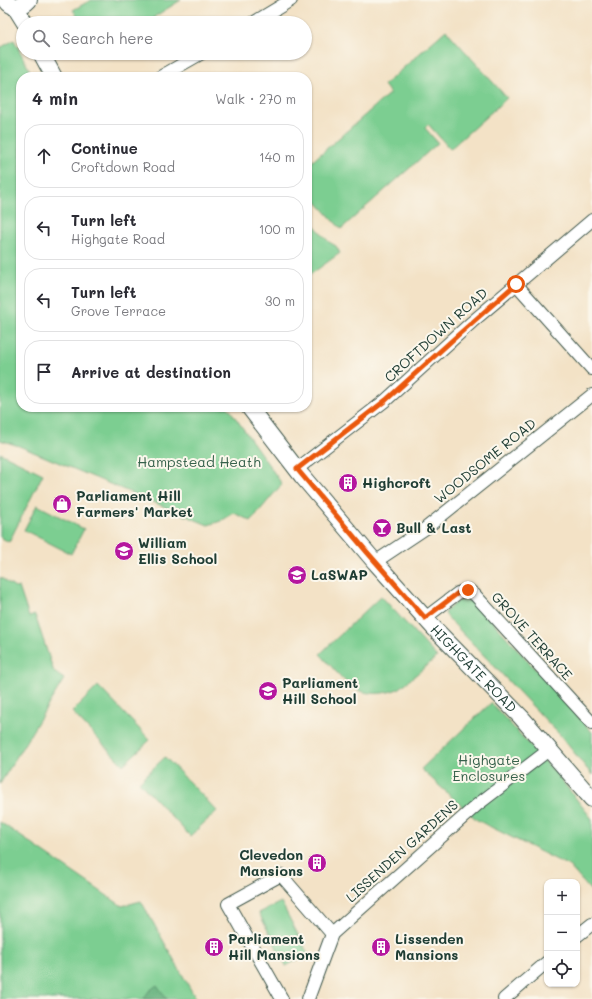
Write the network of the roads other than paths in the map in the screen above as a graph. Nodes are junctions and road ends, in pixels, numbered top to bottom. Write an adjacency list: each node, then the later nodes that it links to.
1 (291, 0): 4 (street)
2 (17, 2): 3 (street)
3 (22, 16)
4 (265, 16)
5 (45, 60): 7 (street)
6 (190, 60): 8 (street)
7 (51, 72)
8 (169, 72)
9 (592, 220): 10 (street, CROFTDOWN ROAD)
10 (516, 284): 11 (street); 14 (street, CROFTDOWN ROAD)
11 (592, 369)
12 (592, 395): 15 (street, WOODSOME ROAD)
13 (253, 412): 14 (street, HIGHGATE ROAD)
14 (297, 469): 15 (street, HIGHGATE ROAD)
15 (375, 562): 16 (street, HIGHGATE ROAD)
16 (425, 618): 17 (street, GROVE TERRACE); 18 (street, HIGHGATE ROAD)
17 (592, 723)
18 (550, 750): 19 (street, HIGHGATE ROAD); 21 (street, LISSENDEN GARDENS)
19 (592, 799)
20 (592, 924): 22 (street)
21 (332, 934): 24 (street); 25 (street, LISSENDEN GARDENS)
22 (580, 934)
23 (544, 965): 26 (street)
24 (282, 999)
25 (308, 999)
26 (504, 999)

